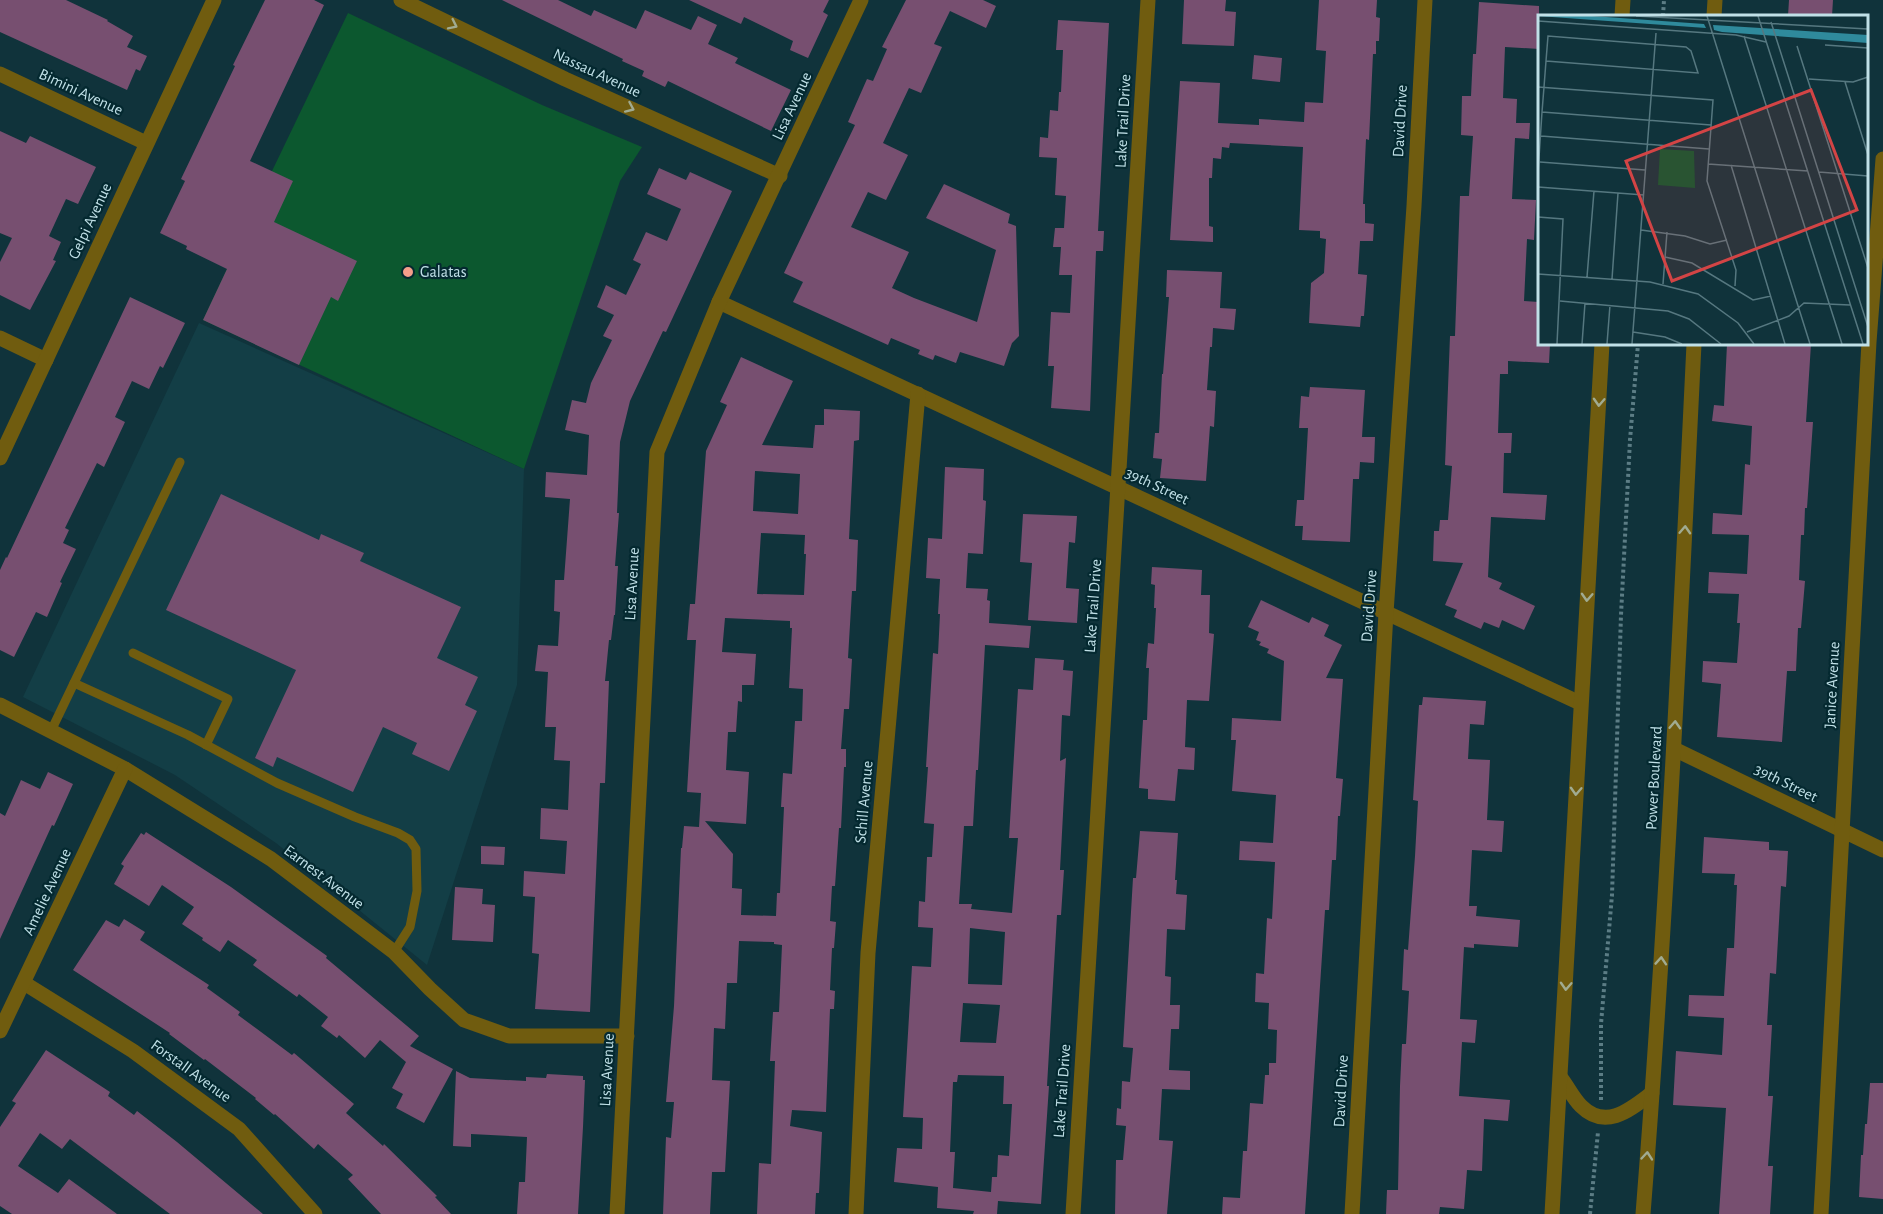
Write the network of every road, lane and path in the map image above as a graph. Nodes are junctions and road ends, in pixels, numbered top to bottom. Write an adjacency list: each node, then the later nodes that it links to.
1 (214, 0): 13 (street, Gelpi Avenue)
2 (400, 0): 15 (street, Nassau Avenue, one-way to 15)
3 (861, 0): 15 (street, Lisa Avenue)
4 (1148, 0): 25 (street, Lake Trail Drive)
5 (1425, 0): 26 (street, David Drive)
6 (1623, 0): 9 (street)
7 (1664, 0): 10 (path)
8 (1715, 0): 11 (street)
9 (1622, 15)
10 (1662, 15)
11 (1714, 15)
12 (0, 74): 13 (street, Bimini Avenue)
13 (146, 143): 21 (street, Gelpi Avenue)
14 (1883, 159): 35 (street, Janice Avenue)
15 (780, 176): 16 (street, Lisa Avenue)
16 (719, 302): 22 (street, 39th Street); 40 (street, Lisa Avenue)
17 (0, 338): 21 (street)
18 (1602, 345): 29 (street, one-way to 29)
19 (1638, 345): 43 (path)
20 (1694, 345): 33 (street, Power Boulevard, one-way to 20)
21 (46, 360): 23 (street, Gelpi Avenue)
22 (918, 394): 25 (street, 39th Street); 46 (street, Schill Avenue)
23 (0, 458)
24 (180, 462): 28 (lane)
25 (1118, 488): 26 (street, 39th Street); 47 (street, Lake Trail Drive)
26 (1386, 612): 29 (street, 39th Street); 48 (street, David Drive)
27 (133, 653): 32 (lane)
28 (74, 683): 31 (lane); 32 (lane)
29 (1581, 703): 41 (street, one-way to 41)
30 (0, 705): 31 (street, Earnest Avenue)
31 (51, 731): 34 (street, Earnest Avenue)
32 (206, 745): 37 (lane)
33 (1674, 749): 35 (street, 39th Street); 42 (street, Power Boulevard, one-way to 33)
34 (125, 769): 37 (street, Earnest Avenue); 38 (street, Amelie Avenue)
35 (1842, 830): 36 (street, 39th Street); 52 (street, Janice Avenue)
36 (1883, 850)
37 (394, 952): 40 (street, Earnest Avenue)
38 (24, 982): 39 (street, Amelie Avenue); 44 (street, Forstall Avenue)
39 (0, 1031)
40 (627, 1036): 45 (street, Lisa Avenue)
41 (1561, 1078): 43 (street); 49 (street)
42 (1652, 1093): 43 (street); 51 (street, Power Boulevard, one-way to 42)
43 (1599, 1116): 50 (path)
44 (315, 1214)
45 (617, 1214)
46 (856, 1214)
47 (1072, 1214)
48 (1352, 1214)
49 (1552, 1214)
50 (1590, 1214)
51 (1642, 1214)
52 (1821, 1214)

